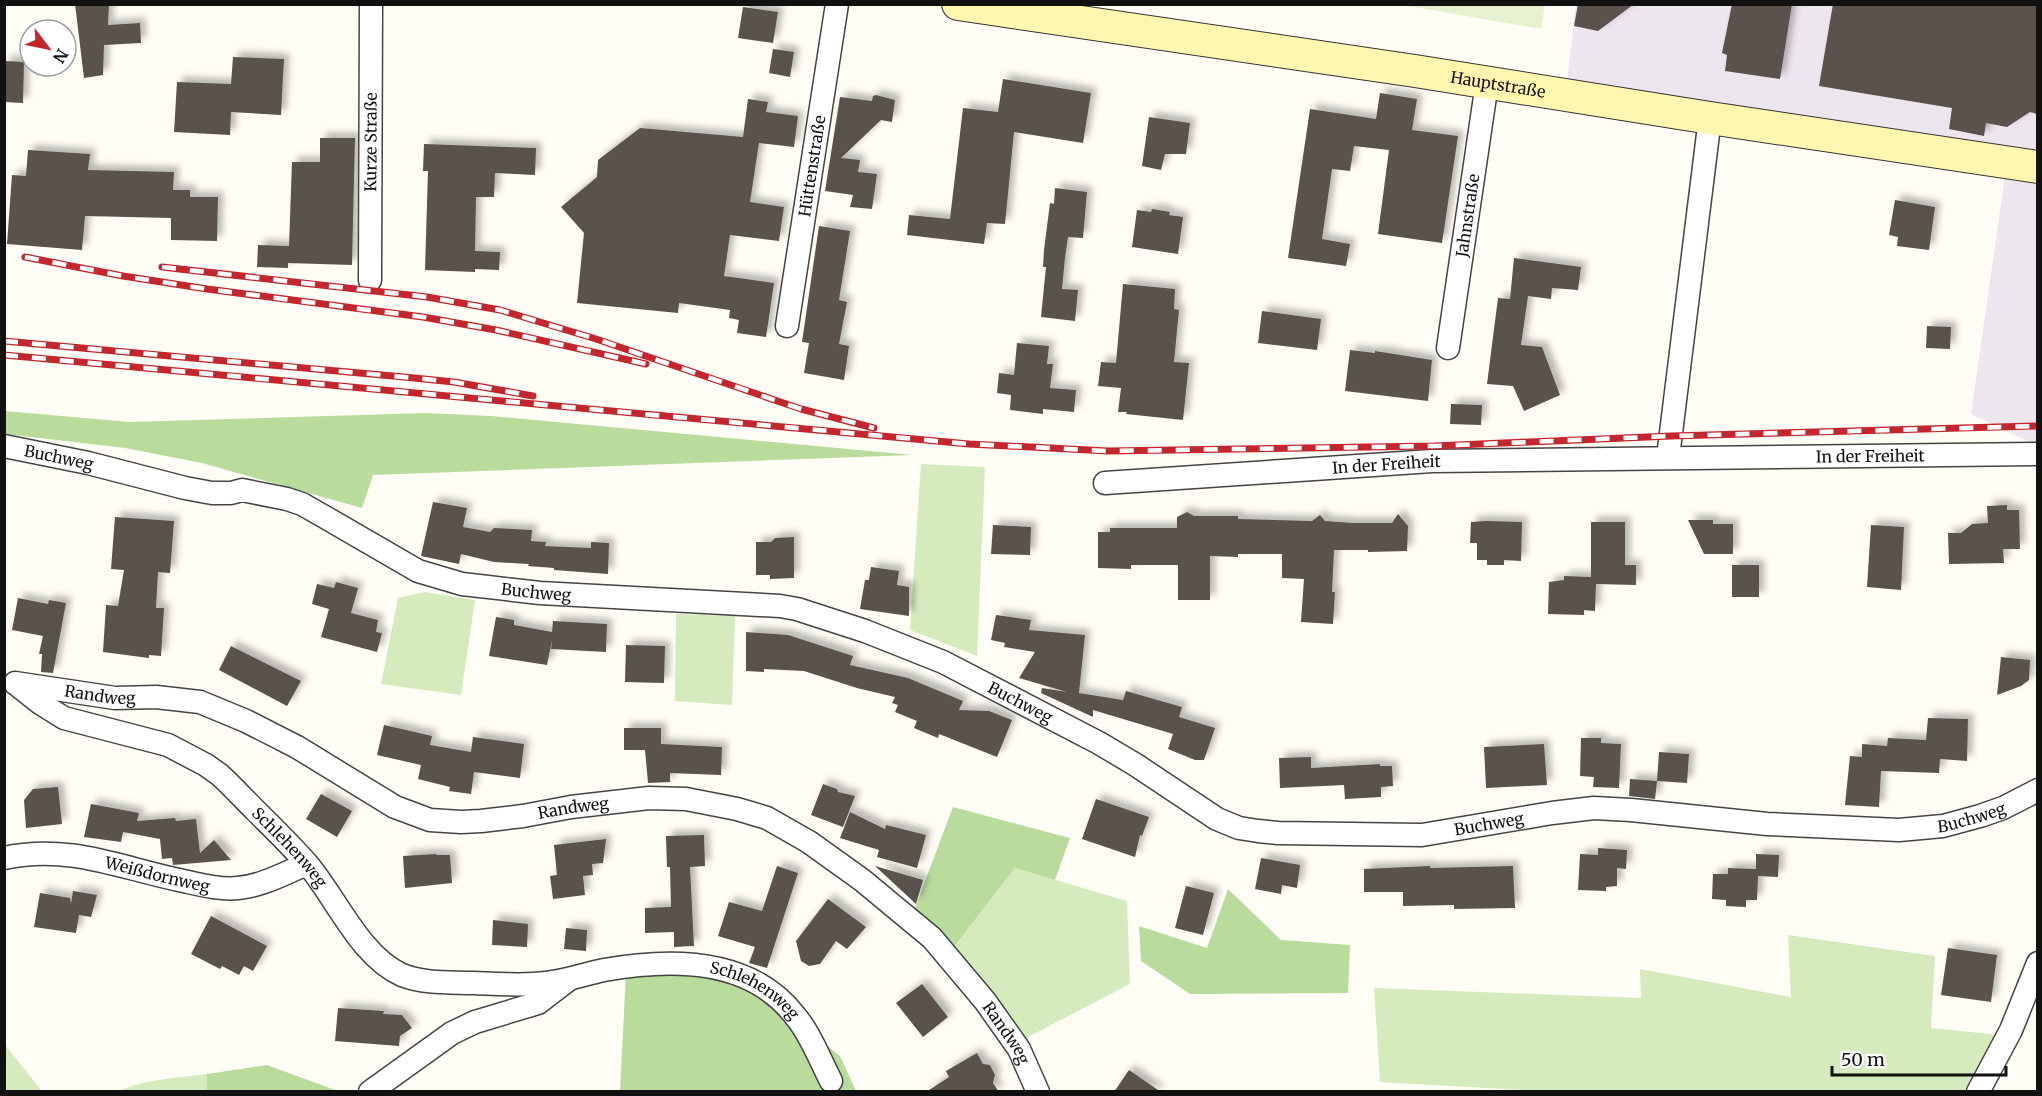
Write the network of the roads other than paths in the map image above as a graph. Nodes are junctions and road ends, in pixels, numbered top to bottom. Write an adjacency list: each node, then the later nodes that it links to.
1 (371, 4): 7 (street, Kurze Straße)
2 (837, 4): 8 (street, Hüttenstraße)
3 (958, 4): 4 (main road, Hauptstraße)
4 (1487, 84): 5 (main road, Hauptstraße); 9 (street, Jahnstraße)
5 (1710, 118): 6 (main road, Hauptstraße); 12 (street)
6 (2037, 166)
7 (369, 280)
8 (787, 326)
9 (1448, 348)
10 (4, 447): 15 (street, Buchweg)
11 (2037, 454): 12 (street, In der Freiheit)
12 (1668, 457): 13 (street, In der Freiheit)
13 (1105, 483)
14 (10, 681): 17 (street, Schlehenweg); 22 (street, Randweg)
15 (2037, 790)
16 (4, 858): 17 (street, Weißdornweg)
17 (307, 864): 19 (street, Schlehenweg)
18 (2037, 963): 23 (street)
19 (569, 979): 20 (street, Schlehenweg); 21 (street, Schlehenweg)
20 (831, 1081)
21 (370, 1092)
22 (1038, 1092)
23 (1978, 1092)

